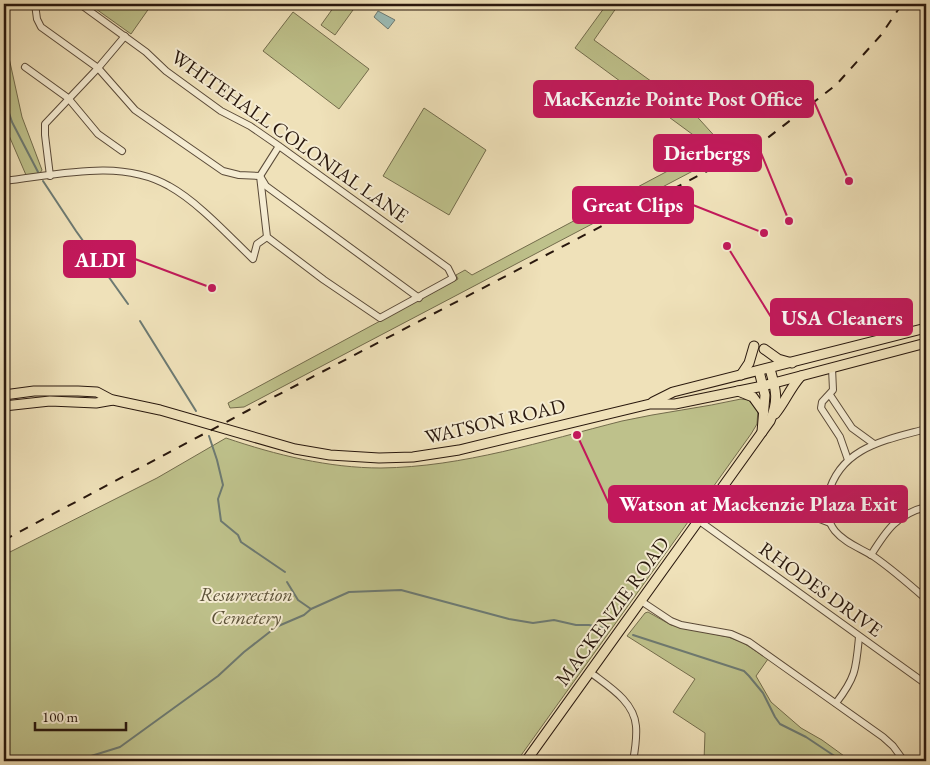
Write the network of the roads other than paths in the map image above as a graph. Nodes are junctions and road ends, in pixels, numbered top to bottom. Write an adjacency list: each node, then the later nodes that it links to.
1 (35, 4): 5 (street)
2 (80, 4): 3 (street, WHITEHALL COLONIAL LANE)
3 (125, 36): 5 (street); 7 (street, WHITEHALL COLONIAL LANE)
4 (26, 68): 6 (street)
5 (98, 68): 6 (street); 10 (street)
6 (68, 98): 8 (street); 9 (street)
7 (279, 146): 10 (street); 13 (street, WHITEHALL COLONIAL LANE)
8 (122, 151)
9 (50, 176): 11 (street); 12 (street)
10 (260, 176): 12 (street); 13 (street)
11 (4, 181)
12 (267, 237): 13 (street)
13 (420, 298)
14 (926, 328): 18 (main road, WATSON ROAD)
15 (926, 343): 19 (main road, WATSON ROAD)
16 (754, 346): 22 (main road)
17 (764, 348): 18 (main road)
18 (792, 363): 20 (main road, WATSON ROAD)
19 (832, 368): 23 (main road, WATSON ROAD); 28 (street)
20 (770, 369): 21 (main road, WATSON ROAD); 24 (main road, MACKENZIE ROAD)
21 (759, 371): 22 (main road, WATSON ROAD); 25 (main road)
22 (741, 375): 30 (main road, WATSON ROAD)
23 (801, 376): 24 (main road, WATSON ROAD); 33 (main road)
24 (774, 382): 25 (main road, WATSON ROAD); 33 (main road, MACKENZIE ROAD)
25 (763, 386): 26 (main road, WATSON ROAD); 32 (main road)
26 (737, 391): 30 (main road, WATSON ROAD); 32 (main road)
27 (4, 395): 29 (main road, WATSON ROAD)
28 (830, 395): 36 (street); 37 (street)
29 (112, 400): 30 (main road, WATSON ROAD); 31 (main road, WATSON ROAD)
30 (650, 404)
31 (4, 406)
32 (763, 411): 35 (main road)
33 (770, 420): 35 (main road, MACKENZIE ROAD)
34 (926, 429): 36 (street)
35 (762, 432): 40 (main road, MACKENZIE ROAD)
36 (874, 444): 37 (street)
37 (848, 460): 38 (street)
38 (828, 495): 41 (street); 41 (street)
39 (926, 507): 42 (street)
40 (698, 520): 44 (main road, MACKENZIE ROAD); 45 (street, RHODES DRIVE)
41 (830, 522): 42 (street)
42 (871, 555): 43 (street)
43 (926, 599)
44 (641, 600): 46 (main road, MACKENZIE ROAD); 48 (street)
45 (859, 637): 47 (street, RHODES DRIVE); 48 (street)
46 (590, 672): 49 (main road, MACKENZIE ROAD); 50 (street)
47 (926, 684)
48 (836, 703): 51 (street)
49 (526, 761)
50 (633, 761)
51 (904, 761)

